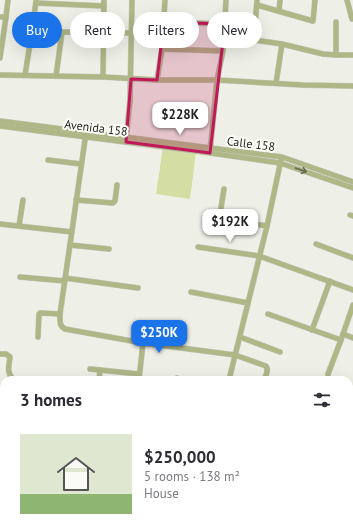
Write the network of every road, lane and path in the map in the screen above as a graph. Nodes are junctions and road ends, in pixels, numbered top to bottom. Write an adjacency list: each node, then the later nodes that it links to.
1 (8, 0): 15 (street)
2 (132, 0): 21 (street)
3 (165, 0): 13 (street)
4 (226, 0): 14 (street)
5 (280, 0): 11 (street)
6 (315, 0): 11 (street)
7 (347, 0): 16 (street)
8 (36, 2): 9 (street); 12 (street)
9 (104, 3)
10 (257, 3): 11 (street); 22 (street)
11 (279, 11)
12 (35, 12)
13 (164, 12)
14 (226, 12)
15 (3, 17): 23 (street)
16 (353, 19)
17 (336, 22): 30 (street)
18 (62, 32): 19 (street)
19 (70, 32)
20 (125, 33): 21 (street)
21 (132, 33): 37 (street)
22 (282, 44): 30 (street); 40 (street)
23 (1, 45): 32 (street)
24 (29, 48): 34 (street)
25 (60, 48): 35 (street)
26 (104, 48): 36 (street)
27 (162, 48): 29 (street); 38 (street)
28 (223, 48): 29 (street)
29 (223, 51): 39 (street)
30 (336, 55): 31 (street)
31 (353, 55)
32 (0, 58)
33 (0, 74): 34 (street)
34 (25, 75): 35 (street)
35 (56, 76): 36 (street)
36 (103, 77): 37 (street)
37 (131, 79): 38 (street); 46 (street)
38 (157, 80): 39 (street)
39 (217, 80): 40 (street); 47 (street)
40 (276, 84): 41 (street)
41 (353, 86)
42 (0, 122): 44 (street)
43 (0, 126): 44 (street, Avenida 158)
44 (18, 126): 45 (street, Avenida 158)
45 (85, 135): 46 (street, Avenida 158); 50 (street)
46 (126, 140): 47 (street, Calle 158)
47 (210, 151): 49 (street, Calle 158)
48 (48, 160): 50 (street)
49 (281, 160): 51 (street, Calle 158); 53 (street, one-way to 53); 59 (street)
50 (81, 164): 56 (street)
51 (353, 182)
52 (117, 185): 56 (street)
53 (353, 188)
54 (224, 189): 59 (street)
55 (23, 200): 58 (street)
56 (76, 200): 60 (street)
57 (0, 224): 58 (street)
58 (20, 226): 60 (street)
59 (267, 226): 65 (street)
60 (72, 232): 62 (street)
61 (316, 244): 66 (street)
62 (70, 245): 64 (street); 68 (street)
63 (198, 247): 65 (street)
64 (108, 249)
65 (259, 256): 69 (street); 73 (street)
66 (353, 258)
67 (20, 277): 68 (street)
68 (65, 280): 70 (street); 75 (street)
69 (330, 281): 71 (street); 77 (street)
70 (138, 288)
71 (353, 290)
72 (191, 292): 73 (street)
73 (248, 303): 80 (street)
74 (352, 308): 78 (street)
75 (60, 314): 79 (street); 83 (street)
76 (268, 314): 77 (street)
77 (312, 330): 82 (street)
78 (343, 334): 81 (street); 82 (street)
79 (38, 337)
80 (240, 337): 84 (street); 86 (street)
81 (353, 338)
82 (341, 340): 95 (street)
83 (142, 343): 86 (street); 92 (street)
84 (280, 352)
85 (0, 354): 89 (street)
86 (235, 355): 93 (street); 94 (street)
87 (90, 368): 88 (street)
88 (100, 370): 90 (street); 91 (street)
89 (10, 376)
90 (99, 376)
91 (133, 376)
92 (139, 376)
93 (230, 376)
94 (266, 376)
95 (328, 376)

